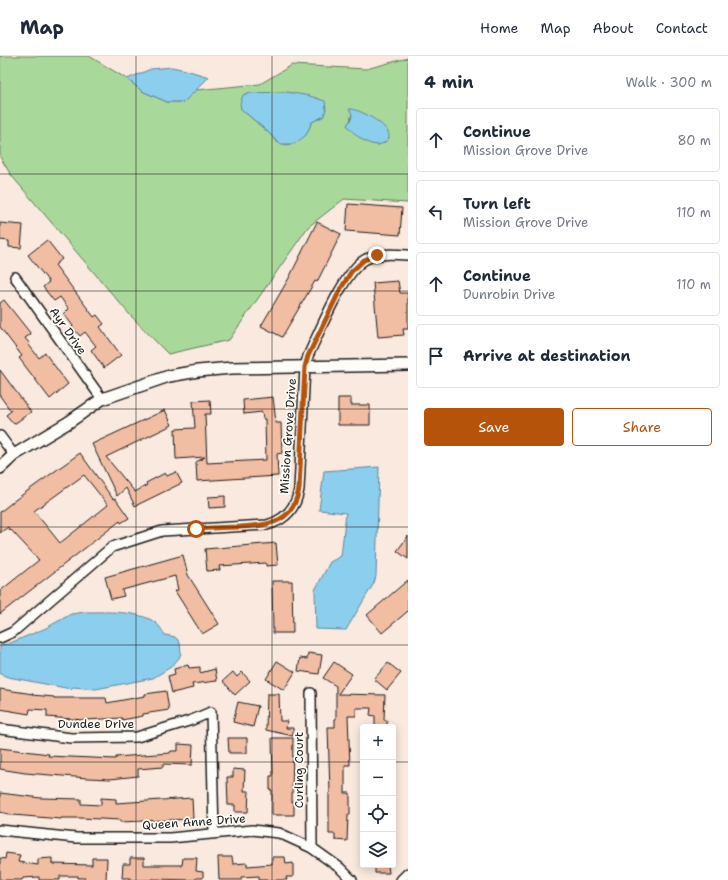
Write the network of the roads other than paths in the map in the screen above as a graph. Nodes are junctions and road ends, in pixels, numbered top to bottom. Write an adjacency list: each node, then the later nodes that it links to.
1 (408, 255): 4 (street, Mission Grove Drive)
2 (15, 277): 5 (street, Ayr Drive)
3 (408, 365): 4 (street)
4 (305, 367): 5 (street); 9 (street, Mission Grove Drive)
5 (102, 400): 7 (street)
6 (0, 436): 7 (street)
7 (14, 455): 8 (street)
8 (0, 468)
9 (0, 638)
10 (311, 693): 14 (street, Curling Court)
11 (0, 729): 13 (street, Dundee Drive)
12 (0, 830): 13 (street, Queen Anne Drive)
13 (214, 833): 14 (street, Queen Anne Drive)
14 (312, 848): 16 (street, Queen Anne Drive)
15 (408, 873): 17 (street)
16 (352, 880)
17 (401, 880)

